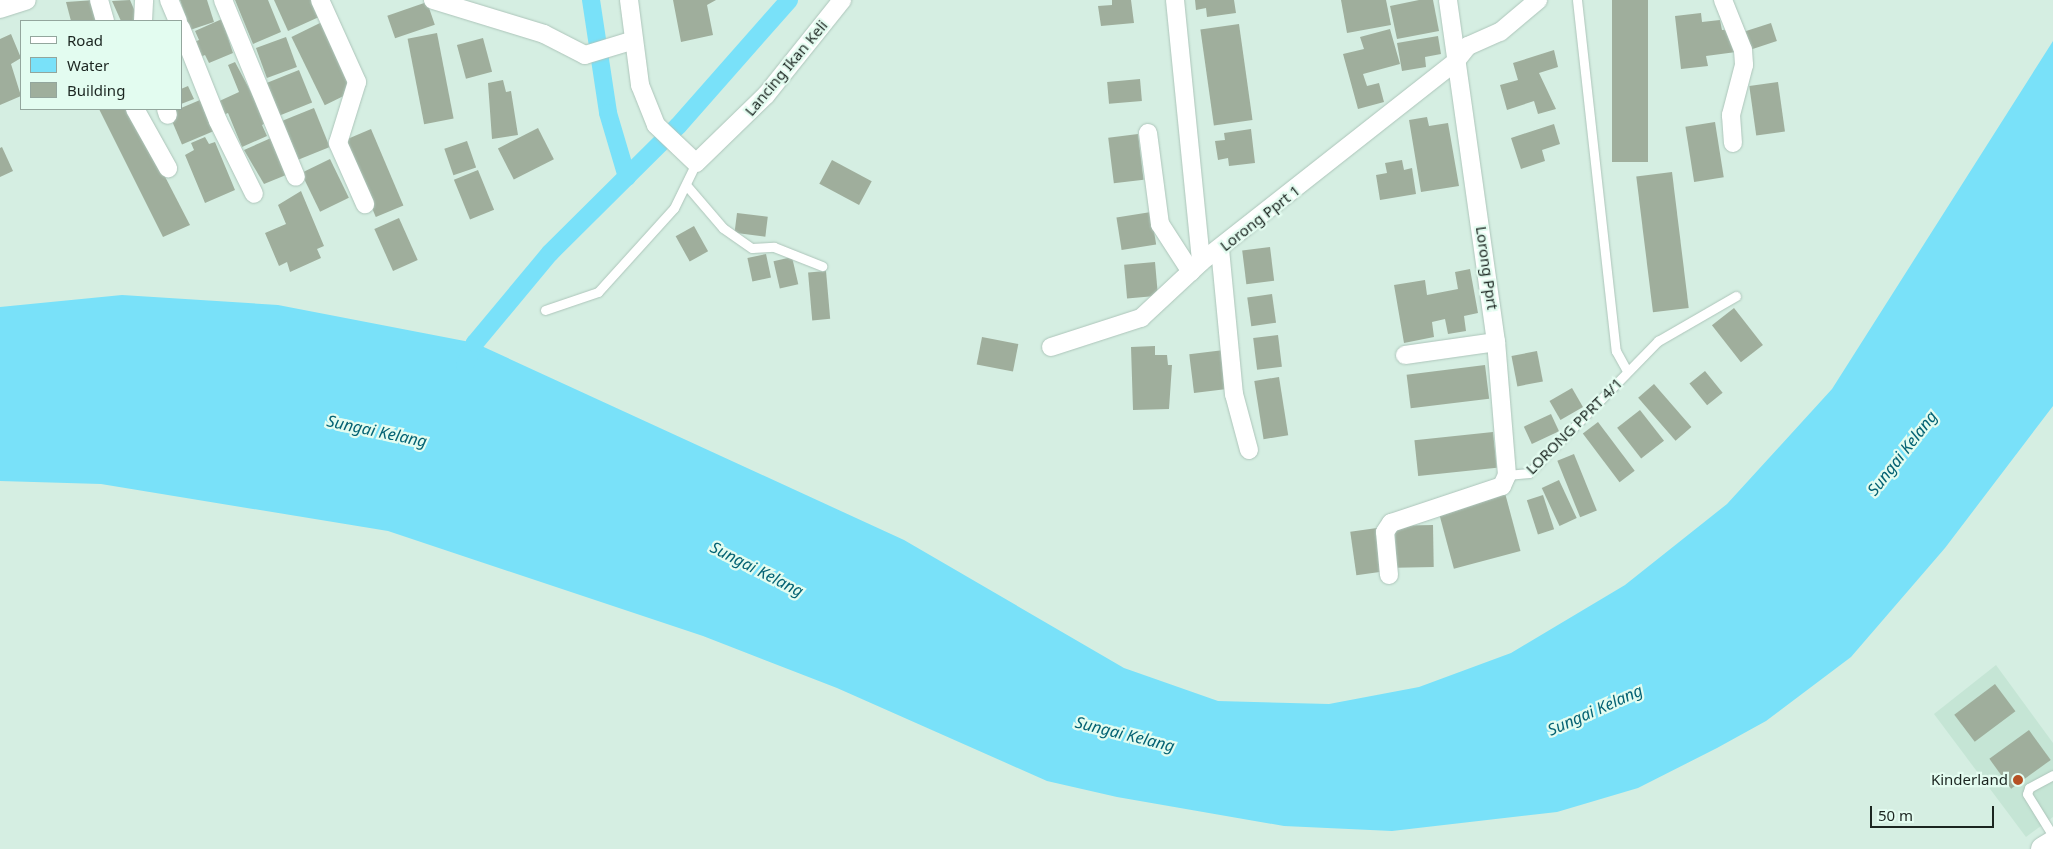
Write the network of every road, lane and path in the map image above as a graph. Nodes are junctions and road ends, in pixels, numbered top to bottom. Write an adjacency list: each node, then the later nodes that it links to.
1 (27, 0): 15 (street)
2 (99, 0): 16 (street)
3 (144, 0): 17 (street)
4 (169, 0): 18 (street)
5 (223, 0): 27 (street)
6 (320, 0): 30 (street)
7 (433, 0): 20 (street)
8 (629, 0): 20 (street)
9 (842, 0): 25 (street, Lancing Ikan Keli)
10 (1175, 0): 33 (street)
11 (1448, 0): 21 (street, Lorong Pprt)
12 (1538, 0): 21 (street, Lorong Pprt 1)
13 (1577, 0): 39 (lane)
14 (1723, 0): 24 (street)
15 (0, 9)
16 (105, 20)
17 (143, 20)
18 (178, 20)
19 (182, 31): 29 (street)
20 (634, 40): 25 (street)
21 (1455, 62): 31 (street, Lorong Pprt 1); 36 (street, Lorong Pprt)
22 (136, 110): 26 (street)
23 (1148, 134): 33 (street)
24 (1733, 143)
25 (696, 164): 28 (lane)
26 (168, 168)
27 (296, 177)
28 (687, 186): 32 (lane); 35 (lane)
29 (254, 194)
30 (365, 204)
31 (1220, 249): 33 (street, Lorong Pprt 1); 40 (street)
32 (822, 266)
33 (1196, 267): 37 (street, Lorong Pprt 1)
34 (1736, 296): 39 (lane, LORONG PPRT 4/1)
35 (545, 310)
36 (1496, 342): 38 (street); 41 (street, Lorong Pprt)
37 (1051, 347)
38 (1406, 354)
39 (1628, 371): 41 (lane, LORONG PPRT 4/1)
40 (1249, 450)
41 (1507, 475): 42 (street, LORONG PPRT 4/1)
42 (1389, 575)
43 (2053, 774): 44 (lane)
44 (2053, 836)
45 (2053, 842): 46 (main road)
46 (2043, 849)

